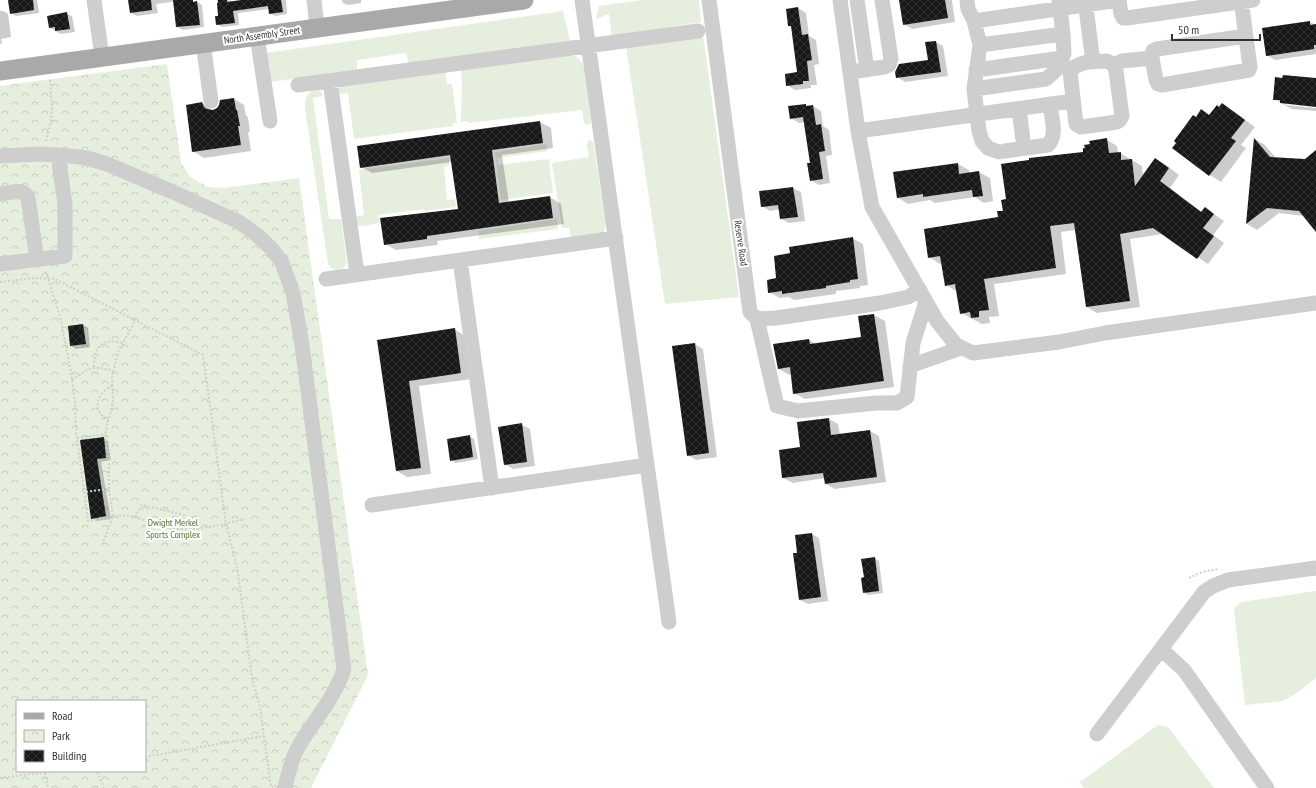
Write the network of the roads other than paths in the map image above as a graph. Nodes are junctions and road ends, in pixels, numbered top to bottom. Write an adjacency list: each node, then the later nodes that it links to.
1 (94, 0): 23 (street)
2 (314, 0): 15 (street)
3 (524, 0): 15 (main road, North Assembly Street)
4 (582, 0): 21 (street)
5 (710, 0): 54 (street, Reserve Road)
6 (840, 0): 31 (street)
7 (857, 0): 28 (street)
8 (882, 0): 28 (street)
9 (967, 0): 14 (street)
10 (1119, 0): 11 (street); 12 (street)
11 (1245, 1): 19 (street)
12 (1086, 2): 13 (street); 26 (street)
13 (1059, 4): 14 (street); 17 (street)
14 (974, 21): 22 (street)
15 (317, 27): 18 (main road, North Assembly Street)
16 (698, 31): 21 (street)
17 (1064, 34): 22 (street); 24 (street)
18 (257, 36): 20 (main road, North Assembly Street); 40 (street)
19 (1246, 36): 25 (street); 25 (street)
20 (204, 43): 23 (main road, North Assembly Street); 35 (street)
21 (589, 45): 32 (street); 46 (street)
22 (980, 45): 29 (street)
23 (102, 57): 30 (main road, North Assembly Street)
24 (1062, 58): 29 (street); 34 (street)
25 (1152, 58): 27 (street)
26 (1093, 62): 27 (street); 36 (street)
27 (1114, 65): 36 (street)
28 (867, 70): 31 (street)
29 (976, 70): 34 (street)
30 (0, 71)
31 (850, 72): 41 (street)
32 (330, 81): 33 (street); 50 (street)
33 (298, 85)
34 (974, 89): 39 (street)
35 (211, 101)
36 (1073, 101): 37 (street)
37 (1050, 104): 38 (street); 42 (street)
38 (1019, 108): 39 (street); 42 (street)
39 (977, 114): 41 (street); 42 (street)
40 (270, 121)
41 (858, 131): 52 (street)
42 (1024, 148)
43 (52, 155): 44 (street); 47 (street); 64 (street)
44 (0, 156)
45 (0, 194): 47 (street)
46 (616, 238): 48 (street); 57 (street)
47 (40, 259): 49 (street)
48 (460, 260): 50 (street); 58 (street)
49 (0, 264)
50 (357, 274): 51 (street)
51 (326, 278)
52 (923, 296): 54 (street); 55 (street); 56 (street)
53 (1316, 303): 55 (street)
54 (757, 319): 56 (street, Reserve Road)
55 (961, 348): 56 (street)
56 (910, 366)
57 (647, 465): 58 (street); 61 (street)
58 (492, 488): 59 (street)
59 (372, 505)
60 (1316, 568): 62 (street)
61 (669, 622)
62 (1161, 649): 63 (street); 65 (street)
63 (1097, 734)
64 (285, 788)
65 (1268, 788)

